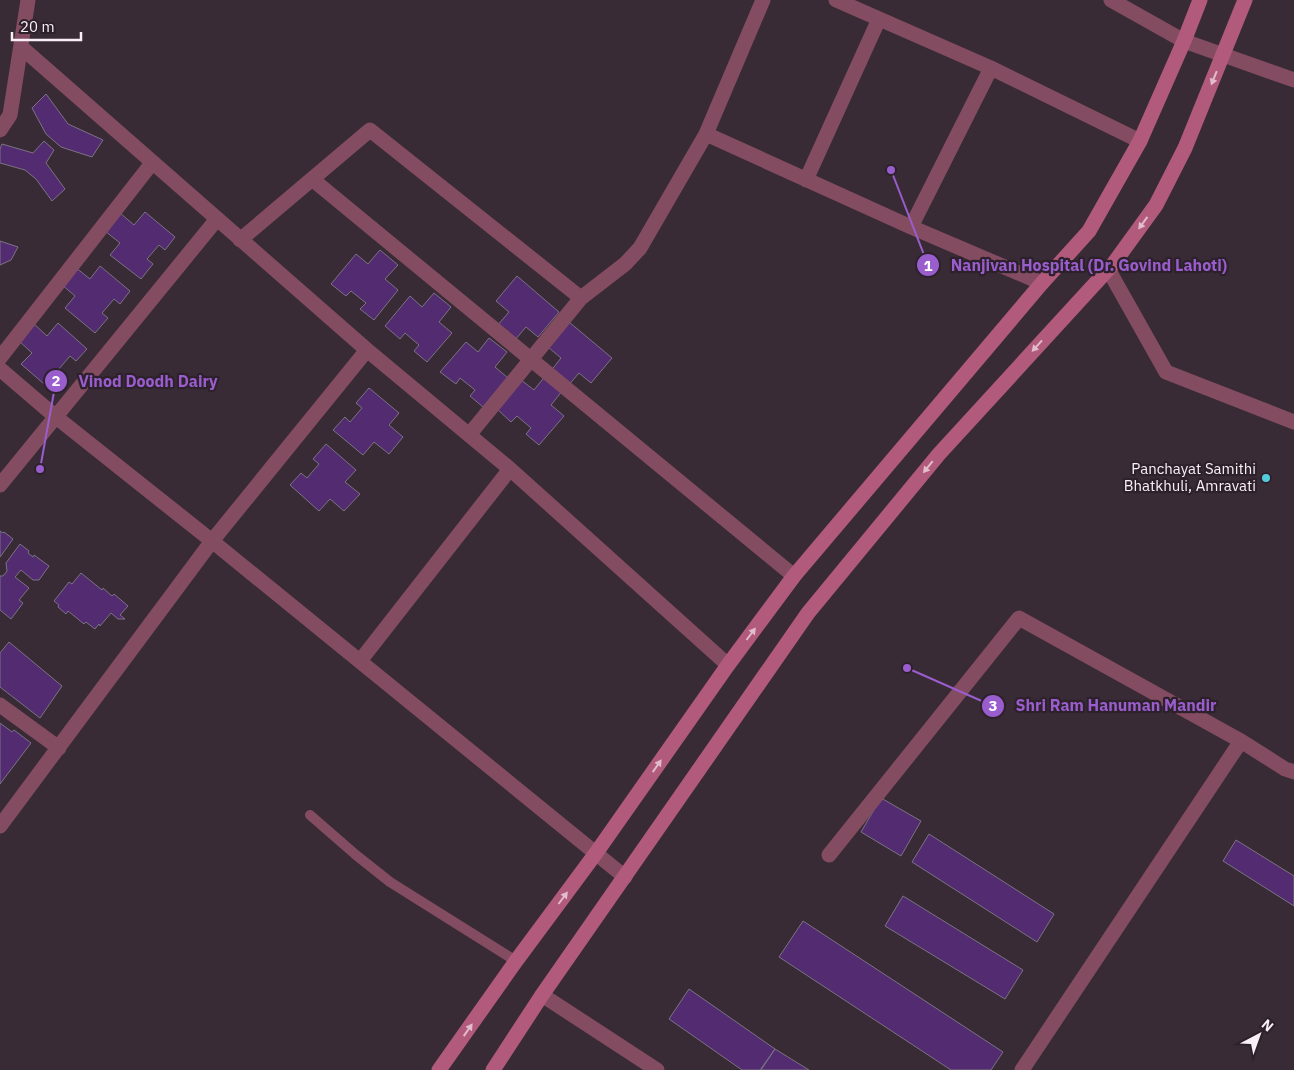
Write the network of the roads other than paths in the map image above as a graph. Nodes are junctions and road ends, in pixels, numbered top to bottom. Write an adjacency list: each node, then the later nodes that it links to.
1 (28, 0): 9 (street)
2 (763, 0): 15 (street)
3 (836, 0): 7 (street)
4 (1111, 0): 8 (street)
5 (1200, 0): 8 (street)
6 (1245, 0): 10 (street)
7 (879, 19): 11 (street); 19 (street)
8 (1184, 40): 10 (street); 16 (street)
9 (21, 47): 13 (street); 17 (street)
10 (1224, 55): 12 (street); 23 (street, one-way to 23)
11 (991, 68): 16 (street); 21 (street)
12 (1294, 80)
13 (5, 112): 14 (street)
14 (0, 130)
15 (706, 134): 19 (street); 25 (street)
16 (1140, 141): 24 (street)
17 (152, 163): 20 (street); 27 (street)
18 (312, 179): 22 (street); 25 (street); 28 (street)
19 (806, 180): 21 (street)
20 (217, 220): 22 (street); 30 (street)
21 (911, 227): 24 (street)
22 (240, 240): 26 (street)
23 (1108, 269): 31 (street); 47 (street, one-way to 47)
24 (1042, 283): 36 (street)
25 (581, 298): 28 (street)
26 (367, 350): 32 (street); 35 (street)
27 (0, 358)
28 (531, 360): 32 (street); 36 (street)
29 (0, 369): 30 (street)
30 (56, 417): 34 (street); 35 (street)
31 (1294, 422)
32 (469, 435): 33 (street)
33 (510, 469): 37 (street); 38 (street)
34 (0, 485)
35 (212, 541): 37 (street); 41 (street)
36 (794, 576): 38 (street, one-way to 36)
37 (360, 661): 45 (street)
38 (728, 665): 45 (street, one-way to 38)
39 (0, 705): 41 (street)
40 (1241, 741): 42 (street); 46 (street); 53 (street)
41 (59, 748): 44 (street)
42 (1294, 772)
43 (310, 815): 48 (lane)
44 (0, 826)
45 (596, 853): 47 (street); 48 (street, one-way to 45)
46 (829, 855)
47 (625, 877): 49 (street)
48 (516, 961): 50 (street, one-way to 48)
49 (542, 995): 51 (street); 52 (street)
50 (440, 1070)
51 (493, 1070)
52 (657, 1070)
53 (1022, 1070)

